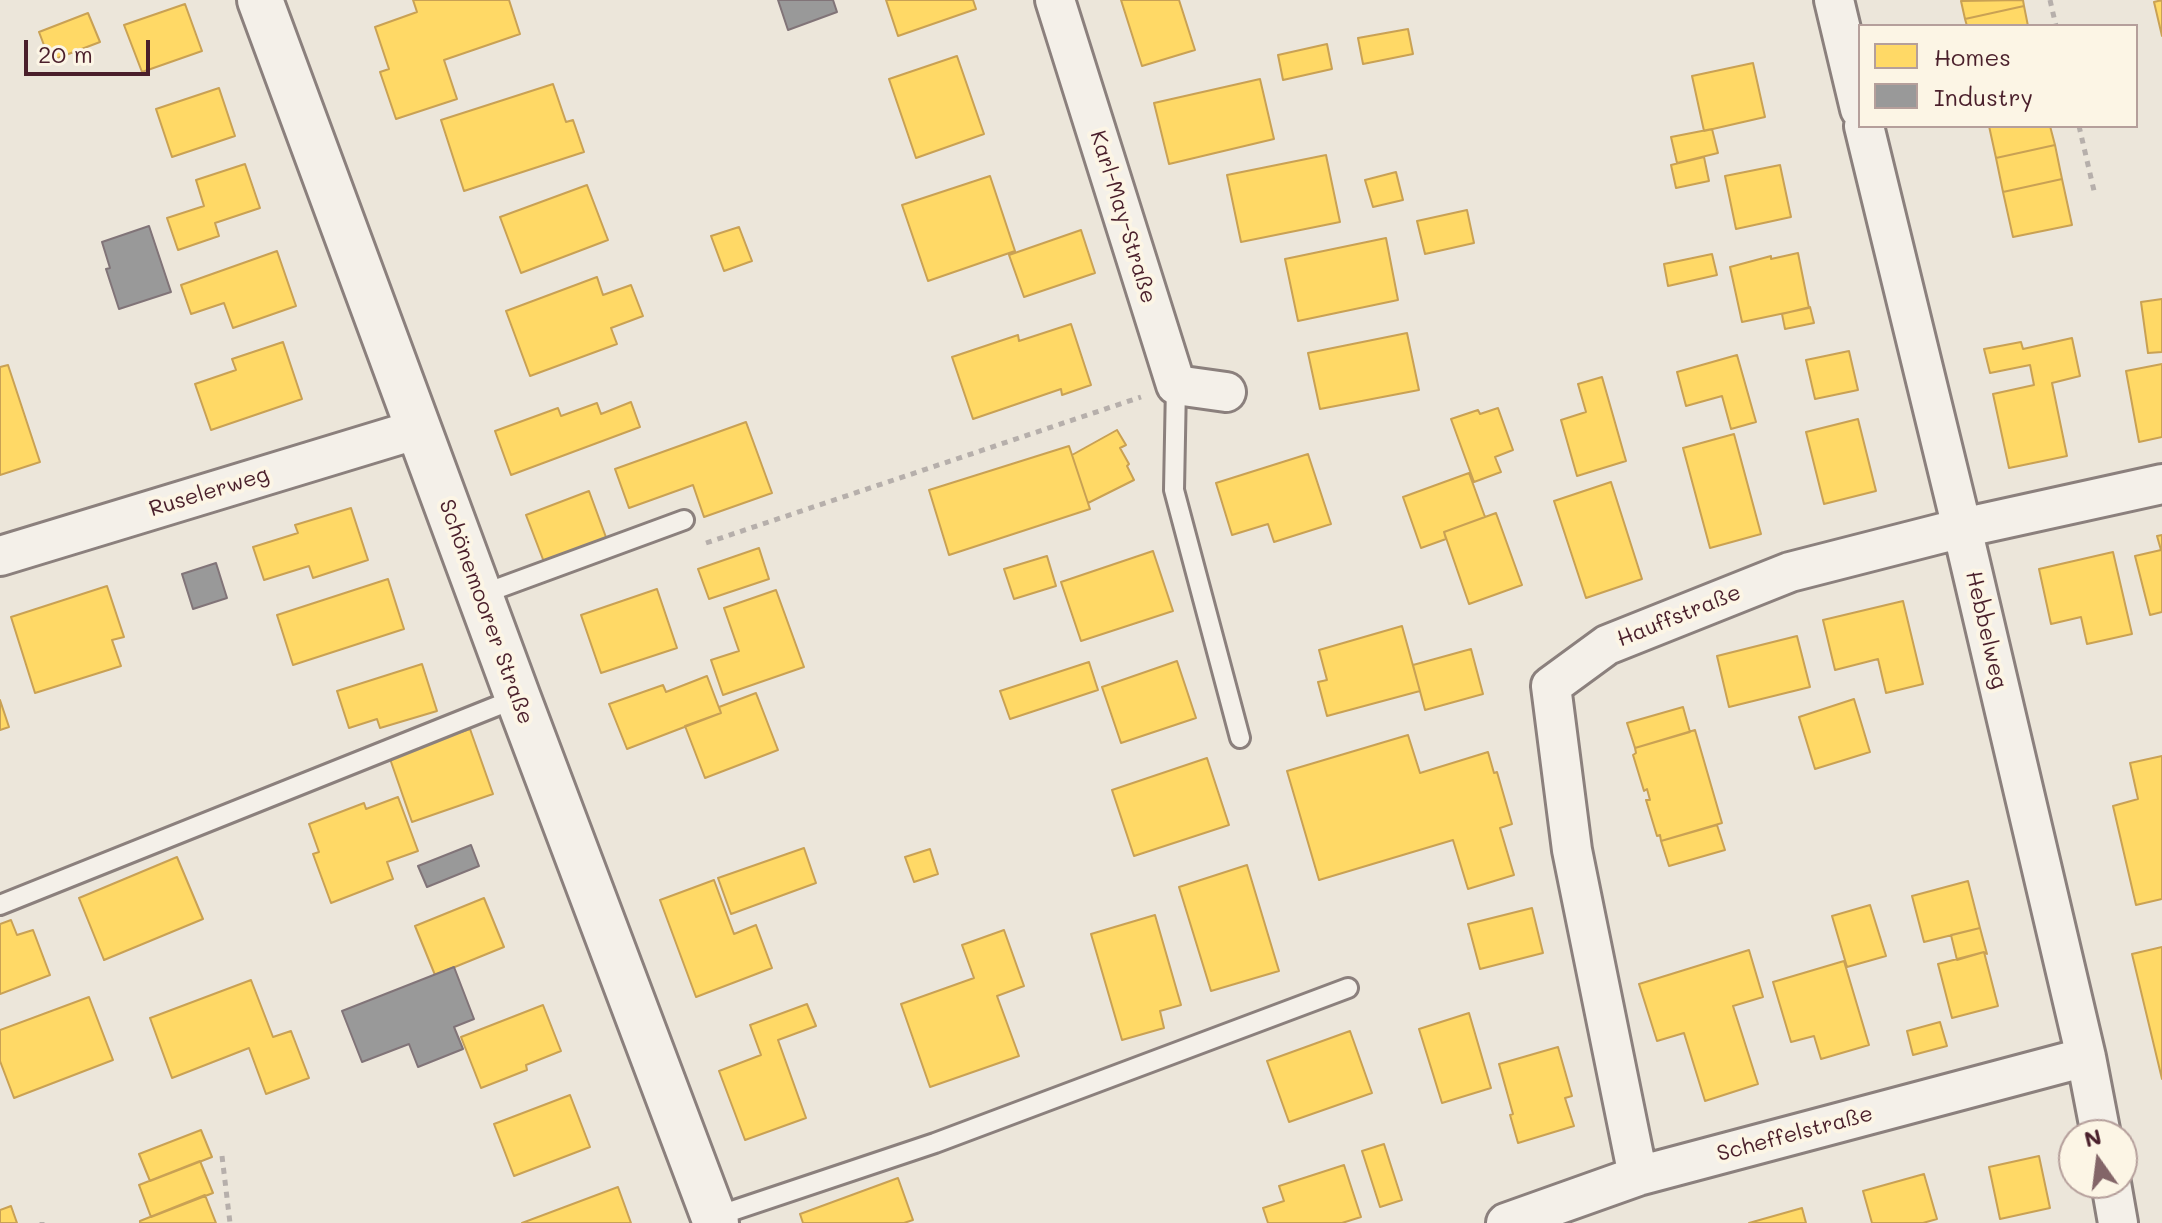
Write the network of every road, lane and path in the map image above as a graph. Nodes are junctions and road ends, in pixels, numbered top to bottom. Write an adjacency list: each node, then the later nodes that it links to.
1 (260, 0): 12 (street, Schönemoorer Straße)
2 (1055, 0): 10 (street, Karl-May-Straße)
3 (1834, 0): 6 (street)
4 (2050, 0): 5 (path)
5 (2056, 24)
6 (1858, 101)
7 (1864, 128): 15 (street, Hebbelweg)
8 (2079, 128): 9 (path)
9 (2095, 195)
10 (1176, 385): 11 (street); 16 (path); 20 (lane)
11 (1226, 392)
12 (418, 429): 17 (street, Ruselerweg); 18 (street, Schönemoorer Straße)
13 (2162, 484): 15 (street, Hauffstraße)
14 (684, 520): 18 (lane)
15 (1962, 528): 23 (street, Hebbelweg); 26 (street, Hauffstraße)
16 (697, 546)
17 (0, 556)
18 (480, 595): 19 (street, Schönemoorer Straße)
19 (518, 698): 21 (lane); 28 (street, Schönemoorer Straße)
20 (1240, 738)
21 (0, 905)
22 (1348, 988): 28 (lane)
23 (2086, 1057): 24 (street, Hebbelweg); 26 (street, Scheffelstraße)
24 (2098, 1119)
25 (222, 1156): 29 (path)
26 (1638, 1176): 30 (street, Scheffelstraße)
27 (2114, 1199): 31 (street)
28 (715, 1220)
29 (230, 1223)
30 (1506, 1223)
31 (2118, 1223)

